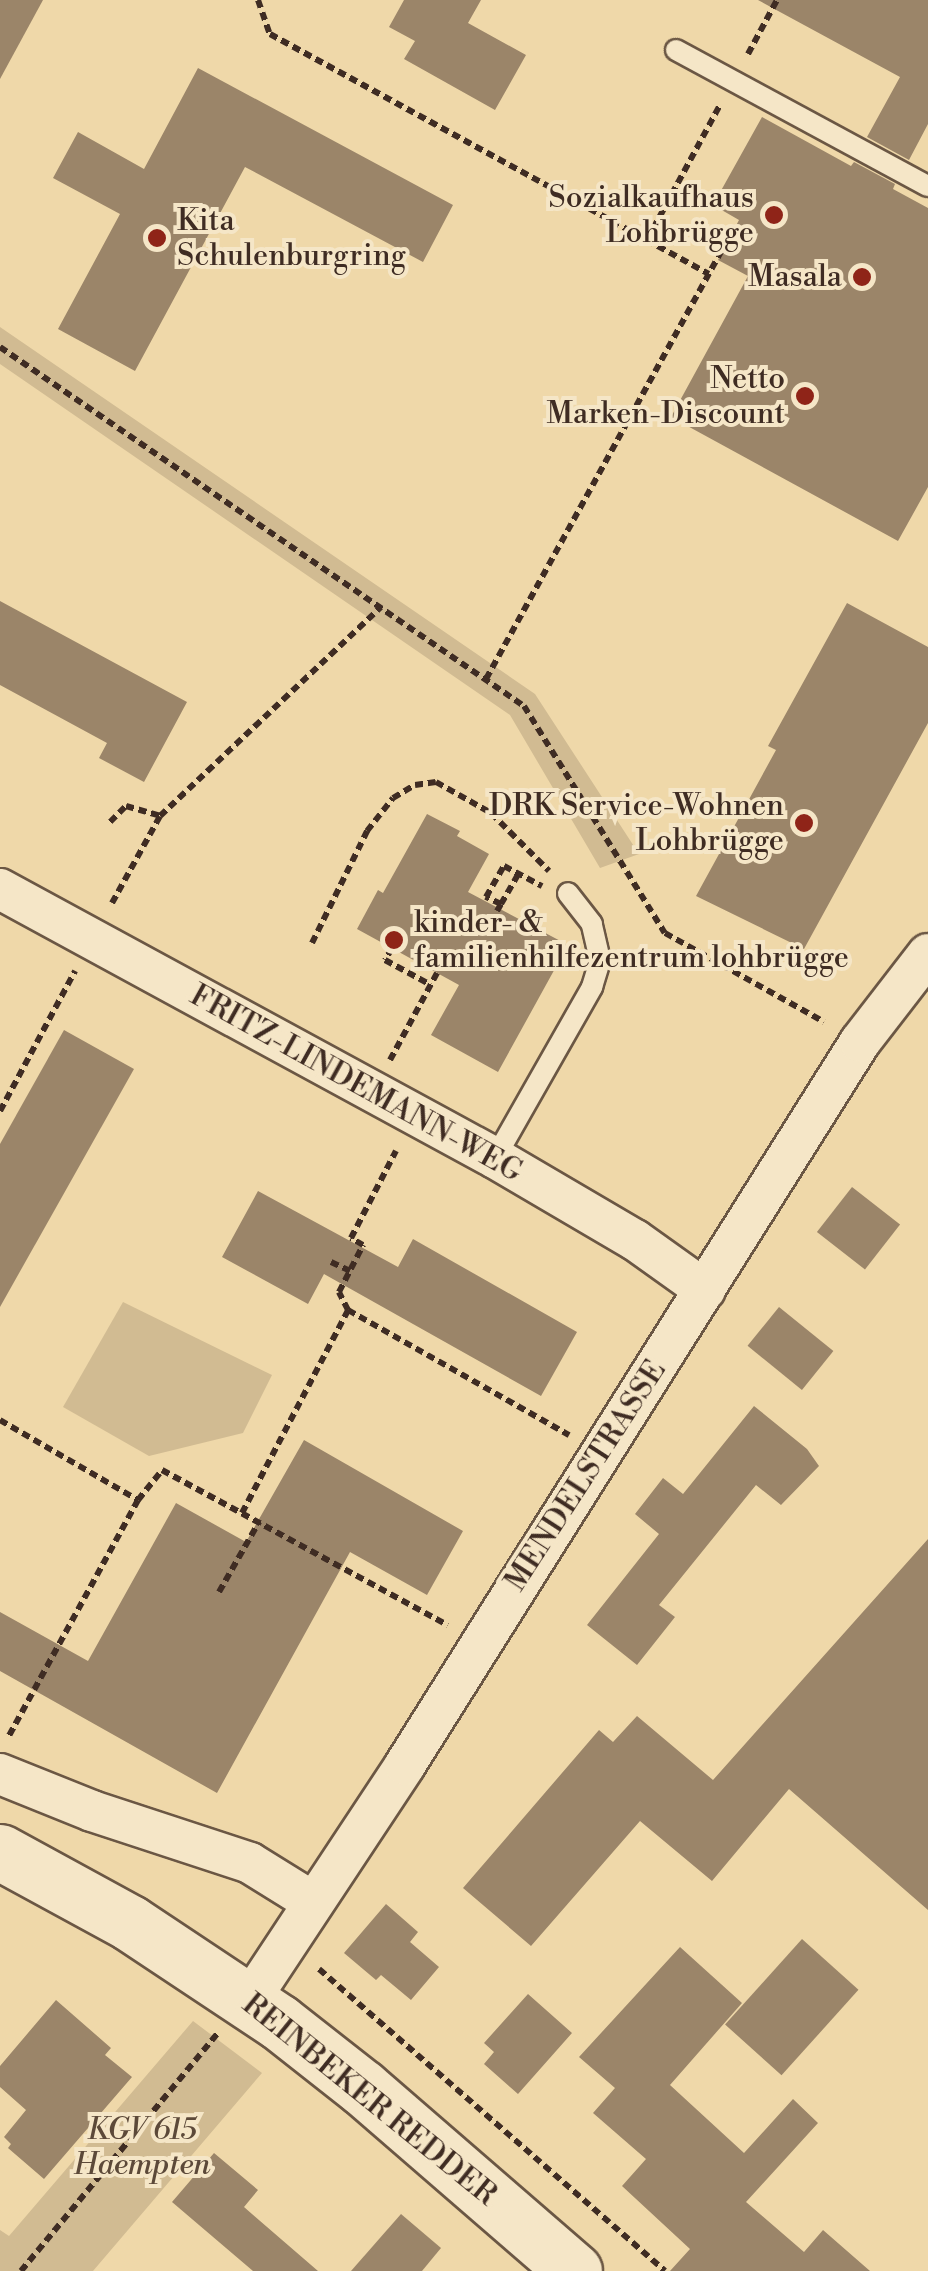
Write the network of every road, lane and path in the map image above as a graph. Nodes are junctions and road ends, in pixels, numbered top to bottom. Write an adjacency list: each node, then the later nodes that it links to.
1 (258, 0): 6 (path)
2 (777, 0): 4 (path)
3 (676, 50): 4 (lane)
4 (734, 81): 5 (lane); 6 (path)
5 (928, 186)
6 (648, 240): 8 (path)
7 (728, 240): 8 (path)
8 (709, 274): 11 (path)
9 (0, 346): 10 (path)
10 (382, 608): 11 (path); 12 (path)
11 (486, 679): 23 (path)
12 (160, 816): 13 (path); 17 (path)
13 (110, 822)
14 (518, 873): 14 (path); 16 (path)
15 (0, 889): 17 (street, FRITZ-LINDEMANN-WEG)
16 (568, 893): 18 (path); 27 (lane)
17 (92, 940): 24 (street, FRITZ-LINDEMANN-WEG); 25 (path)
18 (312, 944)
19 (392, 948): 22 (path)
20 (928, 954): 23 (street, MENDELSTRASSE)
21 (437, 973): 22 (path)
22 (431, 985): 24 (path)
23 (860, 1042): 30 (street, MENDELSTRASSE)
24 (372, 1093): 26 (street, FRITZ-LINDEMANN-WEG)
25 (0, 1111)
26 (414, 1116): 27 (street, FRITZ-LINDEMANN-WEG); 29 (path)
27 (495, 1158): 30 (street, FRITZ-LINDEMANN-WEG)
28 (330, 1262): 29 (path)
29 (350, 1271): 31 (path)
30 (705, 1290): 33 (street, MENDELSTRASSE)
31 (348, 1310): 33 (path); 35 (path)
32 (0, 1420): 34 (path)
33 (601, 1453): 38 (street, MENDELSTRASSE)
34 (138, 1500): 35 (path); 39 (path)
35 (242, 1512): 36 (path)
36 (259, 1522): 37 (path); 38 (path)
37 (219, 1592)
38 (480, 1642): 42 (street, MENDELSTRASSE)
39 (0, 1751)
40 (0, 1774): 42 (street)
41 (0, 1852): 44 (main road, REINBEKER REDDER)
42 (313, 1902): 43 (street, MENDELSTRASSE)
43 (287, 1942): 44 (street, MENDELSTRASSE); 47 (path)
44 (249, 2001): 45 (path); 46 (main road, REINBEKER REDDER)
45 (21, 2271)
46 (574, 2271)
47 (665, 2271)

